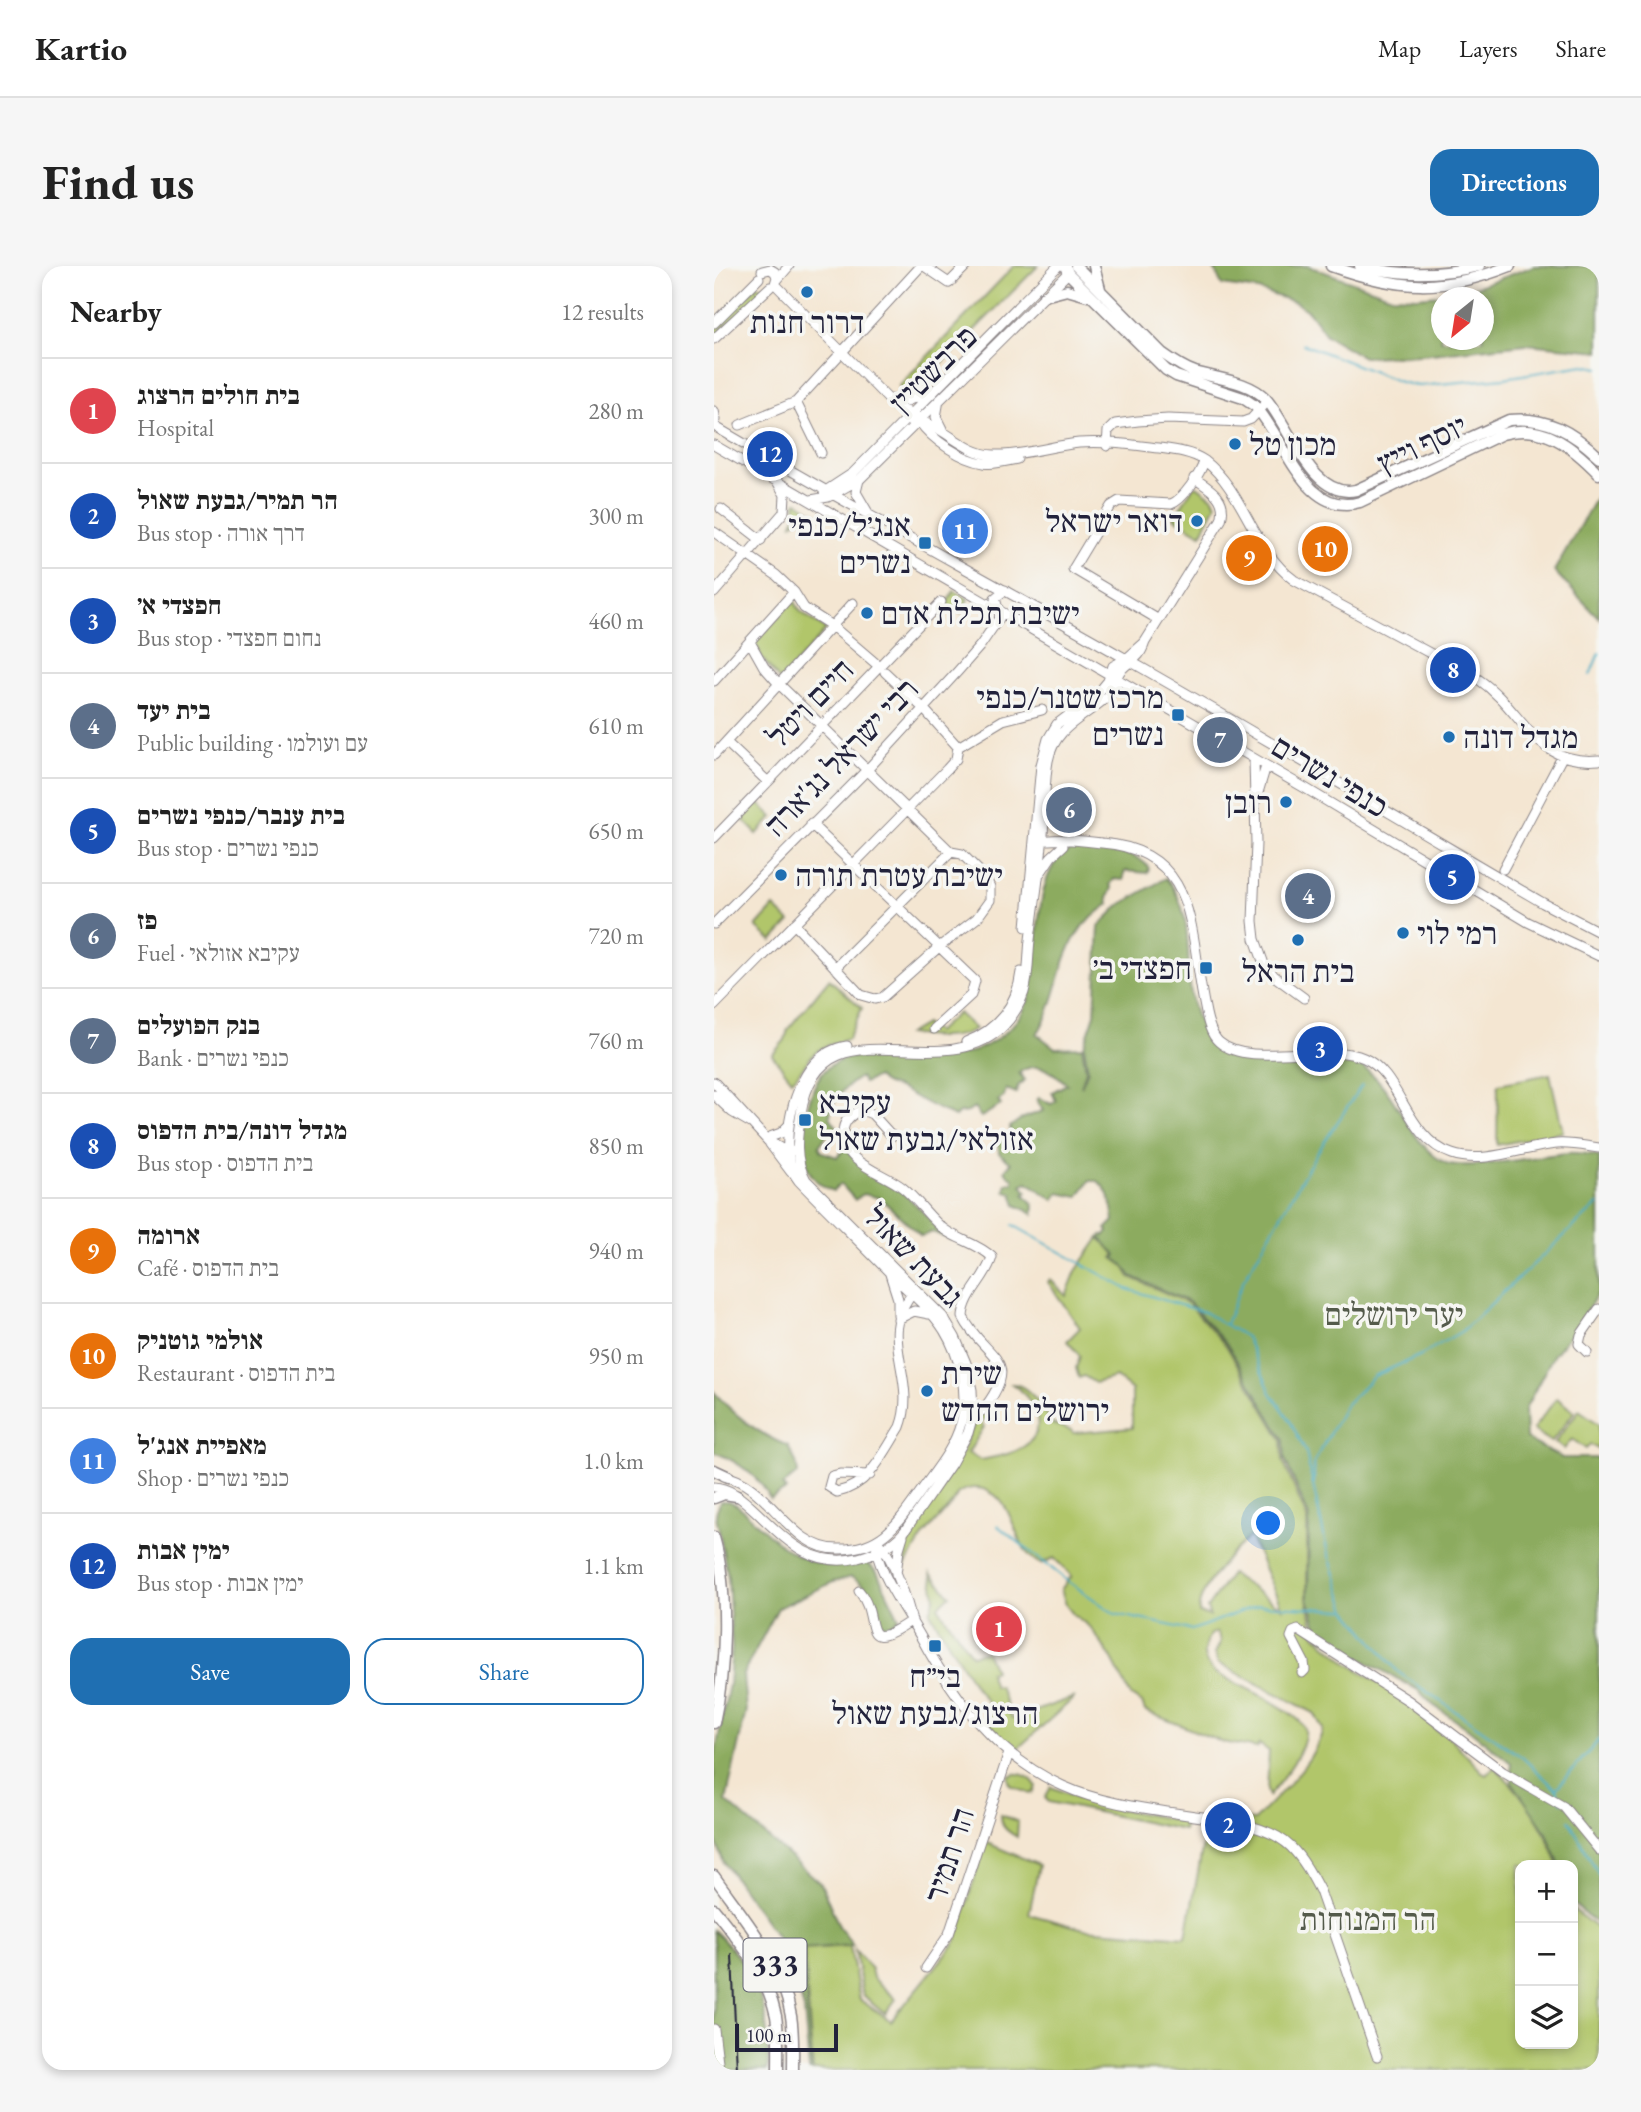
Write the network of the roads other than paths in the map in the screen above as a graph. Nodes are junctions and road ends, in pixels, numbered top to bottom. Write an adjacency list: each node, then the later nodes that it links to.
1 (789, 266): 12 (street)
2 (923, 266): 3 (street); 17 (street)
3 (966, 266)
4 (1058, 266): 18 (street, פרבשטיין)
5 (1094, 266): 14 (main road)
6 (1331, 266): 9 (main road)
7 (1360, 266): 8 (main road)
8 (1479, 266)
9 (1510, 266)
10 (1071, 268): 13 (street, פרבשטיין); 14 (main road)
11 (763, 270): 12 (street); 12 (street); 15 (street)
12 (774, 284): 16 (street); 17 (street)
13 (1044, 296): 14 (main road); 19 (street, פרבשטיין)
14 (1098, 296): 20 (main road); 23 (main road)
15 (714, 323)
16 (714, 339)
17 (842, 351): 21 (street); 22 (street)
18 (935, 389): 22 (street); 24 (street, פרבשטיין)
19 (940, 398): 24 (street, פרבשטיין); 29 (street)
20 (1268, 401): 23 (street); 33 (main road, יוסף וייץ)
21 (796, 402): 26 (street); 32 (street)
22 (891, 402): 24 (street); 27 (street)
23 (1258, 409): 30 (street); 35 (main road, יוסף וייץ)
24 (916, 415): 27 (street, פרבשטיין); 28 (street); 29 (street)
25 (715, 419): 39 (street, כנפי נשרים)
26 (740, 425)
27 (901, 431): 28 (street); 37 (street, פרבשטיין); 39 (street, פרבשטיין)
28 (931, 435): 30 (street)
29 (947, 436): 30 (street)
30 (1109, 444): 34 (street)
31 (714, 445): 38 (street, כנפי נשרים)
32 (821, 453)
33 (1599, 457)
34 (1205, 461): 36 (street); 69 (street)
35 (1599, 474)
36 (1194, 478): 52 (street); 52 (street)
37 (860, 479): 39 (street, פרבשטיין); 42 (street)
38 (777, 482): 40 (street, כנפי נשרים); 44 (street)
39 (830, 492): 40 (street); 42 (street, כנפי נשרים)
40 (821, 503): 51 (street, כנפי נשרים)
41 (721, 509): 44 (street)
42 (873, 518): 46 (street, כנפי נשרים)
43 (714, 532): 45 (street)
44 (761, 540): 45 (street)
45 (747, 556): 47 (street); 48 (street)
46 (1005, 590): 51 (street, רבי ישראל נג'ארה); 55 (street, כנפי נשרים)
47 (794, 592): 53 (street); 54 (street)
48 (714, 593)
49 (941, 602): 57 (street, חיים ויטל)
50 (853, 603): 53 (street)
51 (1000, 615): 56 (street, כנפי נשרים); 63 (street, רבי ישראל נג'ארה)
52 (1159, 620): 55 (street)
53 (832, 626): 57 (street); 60 (street)
54 (750, 642): 59 (street); 60 (street)
55 (1129, 660): 58 (street); 89 (street, כנפי נשרים)
56 (1096, 668): 58 (street, כנפי נשרים); 62 (street)
57 (882, 670): 63 (street); 65 (street, חיים ויטל)
58 (1113, 678): 61 (street, כנפי נשרים); 62 (street)
59 (714, 681)
60 (779, 684): 65 (street); 66 (street)
61 (1133, 689): 62 (street); 70 (street, כנפי נשרים)
62 (1102, 694): 77 (street); 80 (street)
63 (923, 708): 67 (street); 73 (street, רבי ישראל נג'ארה)
64 (1042, 710): 67 (street)
65 (822, 726): 73 (street); 74 (street, חיים ויטל)
66 (726, 742): 68 (street); 74 (street)
67 (958, 747): 76 (street)
68 (714, 755)
69 (1562, 757): 71 (street); 84 (street)
70 (1254, 759): 72 (street, כנפי נשרים); 75 (street)
71 (1599, 760)
72 (1266, 766): 75 (street); 91 (street, כנפי נשרים)
73 (867, 770): 76 (street); 78 (street, רבי ישראל נג'ארה)
74 (768, 782): 79 (street, חיים ויטל)
75 (1256, 801): 93 (street)
76 (907, 809): 82 (street); 83 (street)
77 (1045, 818): 80 (street); 81 (street)
78 (811, 824): 83 (street); 87 (street, רבי ישראל נג'ארה)
79 (714, 838)
80 (1040, 843): 81 (street); 85 (street); 98 (street)
81 (1064, 844): 85 (street); 101 (street)
82 (951, 852): 86 (street); 90 (street)
83 (853, 864): 86 (street); 88 (street)
84 (1503, 869)
85 (1038, 877): 102 (street)
86 (897, 906): 90 (street); 92 (street)
87 (714, 924)
88 (794, 924): 92 (street); 94 (street)
89 (1599, 932)
90 (939, 947): 92 (street); 95 (street)
91 (1599, 956)
92 (835, 968)
93 (1304, 998)
94 (714, 1006)
95 (934, 1029)
96 (715, 1084): 99 (street)
97 (714, 1095): 99 (street)
98 (790, 1123): 99 (street); 102 (street)
99 (764, 1134): 102 (street); 103 (street, גבעת שאול)
100 (891, 1136): 110 (street)
101 (1599, 1148)
102 (791, 1149): 103 (street); 105 (street, גבעת שאול)
103 (794, 1176): 104 (street, גבעת שאול)
104 (887, 1270): 105 (street, גבעת שאול); 108 (street)
105 (914, 1292): 107 (street, גבעת שאול); 108 (street); 110 (street, גבעת שאול)
106 (1599, 1309): 109 (street)
107 (934, 1317): 108 (street); 110 (street, גבעת שאול)
108 (898, 1319): 112 (street)
109 (1587, 1352)
110 (968, 1414): 117 (street, גבעת שאול); 119 (street, גבעת שאול)
111 (714, 1472): 113 (main road)
112 (870, 1475)
113 (729, 1477): 119 (street)
114 (714, 1487): 115 (street)
115 (737, 1496): 116 (main road); 121 (street)
116 (714, 1499)
117 (908, 1526): 120 (street, גבעת שאול); 123 (street)
118 (714, 1537): 127 (main road)
119 (876, 1542): 120 (street)
120 (881, 1551): 121 (street); 122 (street); 123 (street)
121 (850, 1559): 122 (street)
122 (886, 1573): 125 (street)
123 (896, 1575): 125 (street)
124 (859, 1591): 125 (street)
125 (912, 1620): 128 (street)
126 (1302, 1673): 129 (street)
127 (714, 1723)
128 (1009, 1753): 132 (street, הר תמיר); 134 (street)
129 (1599, 1850)
130 (714, 1876): 137 (main road, 333)
131 (714, 1909): 136 (main road, 333)
132 (926, 1968)
133 (714, 2029): 135 (street)
134 (1377, 2056)
135 (719, 2070)
136 (778, 2070)
137 (793, 2070)

